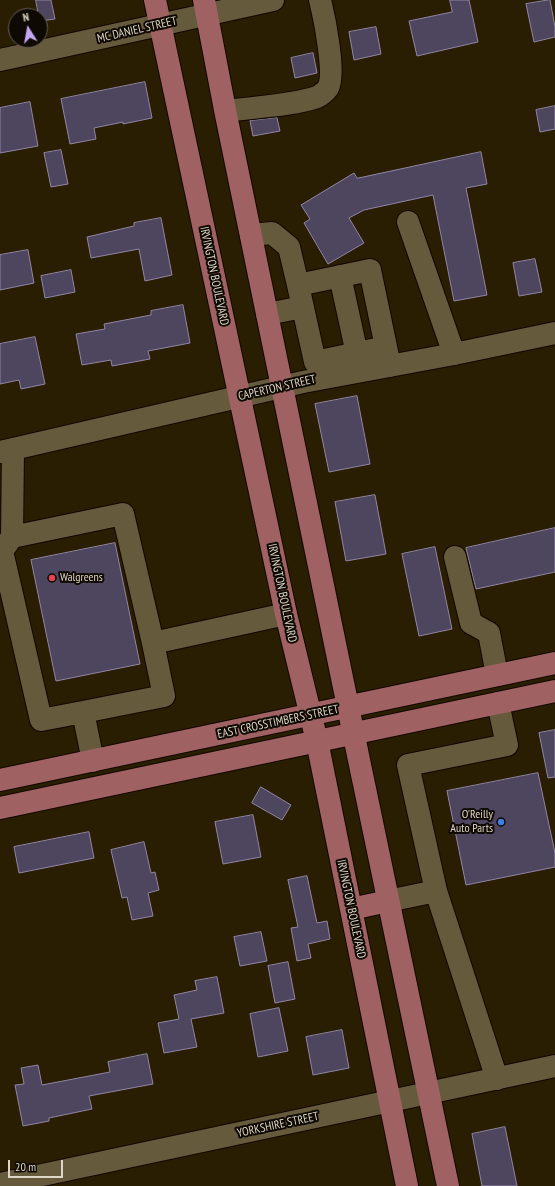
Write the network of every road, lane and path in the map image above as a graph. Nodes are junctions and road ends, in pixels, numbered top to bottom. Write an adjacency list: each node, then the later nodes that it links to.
1 (155, 0): 5 (main road, IRVINGTON BOULEVARD)
2 (273, 0): 4 (street, MC DANIEL STREET)
3 (320, 0): 7 (street)
4 (206, 7): 5 (street, MC DANIEL STREET); 7 (main road)
5 (160, 25): 6 (street, MC DANIEL STREET); 19 (main road, IRVINGTON BOULEVARD)
6 (0, 60)
7 (226, 111): 9 (main road)
8 (408, 222): 16 (street)
9 (251, 234): 11 (street); 13 (main road)
10 (340, 276): 11 (street); 15 (street); 17 (street)
11 (298, 285): 12 (street)
12 (303, 307): 13 (street); 15 (street)
13 (267, 314): 18 (main road)
14 (555, 333): 16 (street, CAPERTON STREET)
15 (357, 354): 17 (street)
16 (454, 354): 17 (street, CAPERTON STREET)
17 (388, 356): 18 (street, CAPERTON STREET)
18 (282, 387): 19 (street, CAPERTON STREET); 29 (main road)
19 (240, 397): 20 (street, CAPERTON STREET); 23 (main road, IRVINGTON BOULEVARD)
20 (6, 450): 21 (street)
21 (12, 537): 24 (street); 30 (street)
22 (455, 558): 26 (street)
23 (286, 614): 24 (street); 31 (main road, IRVINGTON BOULEVARD)
24 (153, 643): 30 (street)
25 (555, 663): 26 (main road, EAST CROSSTIMBERS STREET)
26 (497, 675): 29 (main road, EAST CROSSTIMBERS STREET)
27 (555, 691): 28 (main road)
28 (498, 703): 32 (main road); 38 (street)
29 (348, 706): 31 (main road, EAST CROSSTIMBERS STREET); 32 (main road)
30 (83, 712): 34 (street)
31 (310, 715): 33 (main road, IRVINGTON BOULEVARD); 34 (main road, EAST CROSSTIMBERS STREET)
32 (353, 733): 33 (main road); 39 (main road)
33 (317, 741): 36 (main road); 40 (main road, IRVINGTON BOULEVARD)
34 (94, 760): 35 (main road, EAST CROSSTIMBERS STREET); 36 (main road)
35 (0, 780)
36 (101, 786): 37 (main road)
37 (0, 808)
38 (436, 891): 39 (street); 42 (street)
39 (388, 901): 40 (main road); 43 (main road)
40 (351, 909): 44 (main road, IRVINGTON BOULEVARD)
41 (555, 1066): 42 (street, YORKSHIRE STREET)
42 (496, 1079): 43 (street, YORKSHIRE STREET)
43 (428, 1093): 44 (street, YORKSHIRE STREET); 47 (main road)
44 (390, 1102): 45 (street, YORKSHIRE STREET); 46 (main road, IRVINGTON BOULEVARD)
45 (0, 1184)
46 (407, 1186)
47 (448, 1186)

